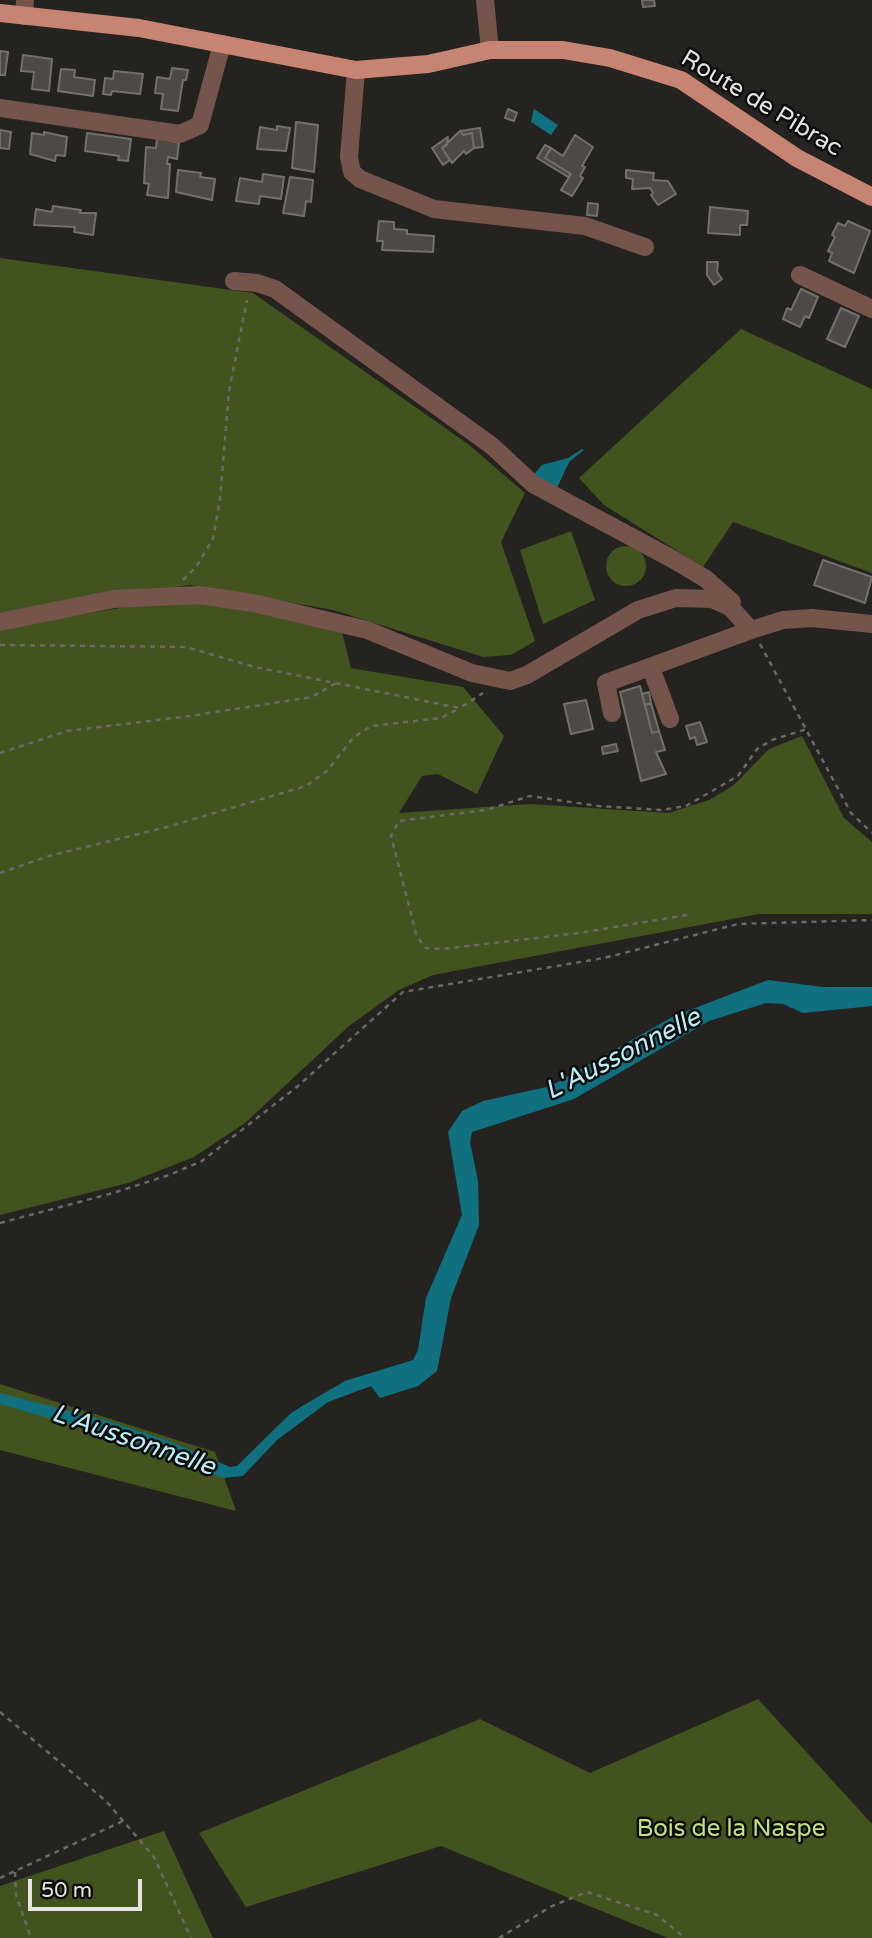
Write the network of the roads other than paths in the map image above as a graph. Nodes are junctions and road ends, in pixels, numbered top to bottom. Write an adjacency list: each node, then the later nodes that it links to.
1 (485, 0): 5 (street)
2 (24, 8): 3 (main road, Route de Pibrac); 4 (main road, Route de Pibrac)
3 (0, 13)
4 (222, 44): 6 (main road, Route de Pibrac); 7 (street)
5 (490, 50): 6 (main road, Route de Pibrac); 8 (main road, Route de Pibrac)
6 (356, 70): 9 (street)
7 (0, 108)
8 (872, 197)
9 (645, 247)
10 (800, 275): 12 (street)
11 (234, 281): 15 (street)
12 (872, 309)
13 (0, 622): 15 (street)
14 (872, 624): 15 (street)
15 (751, 630): 16 (street)
16 (651, 668): 17 (street); 18 (street)
17 (612, 713)
18 (670, 719)

